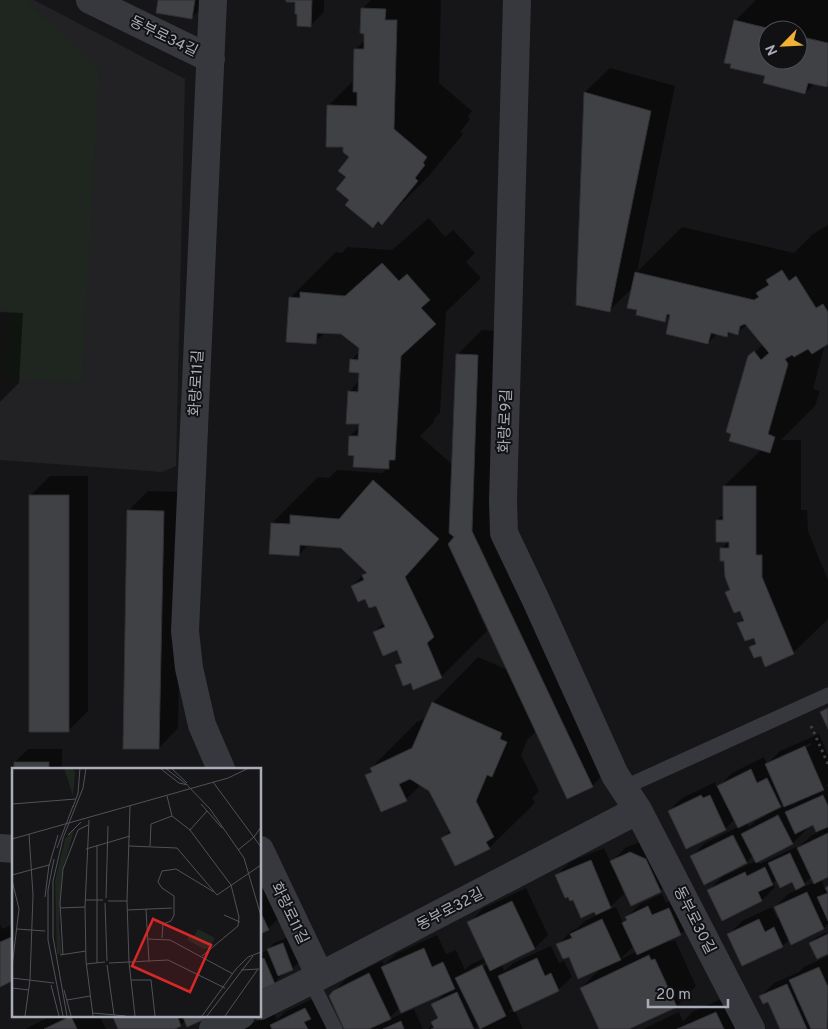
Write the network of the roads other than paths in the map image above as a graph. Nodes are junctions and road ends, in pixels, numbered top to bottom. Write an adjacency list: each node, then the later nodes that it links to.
1 (90, 0): 4 (street, 동부로34길)
2 (213, 0): 4 (street, 화랑로11길)
3 (517, 0): 7 (street, 화랑로9길)
4 (211, 59): 6 (street, 화랑로11길)
5 (828, 695): 7 (lane)
6 (214, 766)
7 (624, 788): 8 (street, 화랑로9길)
8 (638, 810): 10 (street, 동부로32길); 15 (street, 동부로30길)
9 (261, 852): 10 (street, 화랑로11길)
10 (316, 978): 11 (street, 동부로32길); 14 (lane)
11 (261, 1006)
12 (239, 1016): 13 (street)
13 (213, 1029)
14 (335, 1029)
15 (751, 1029)

